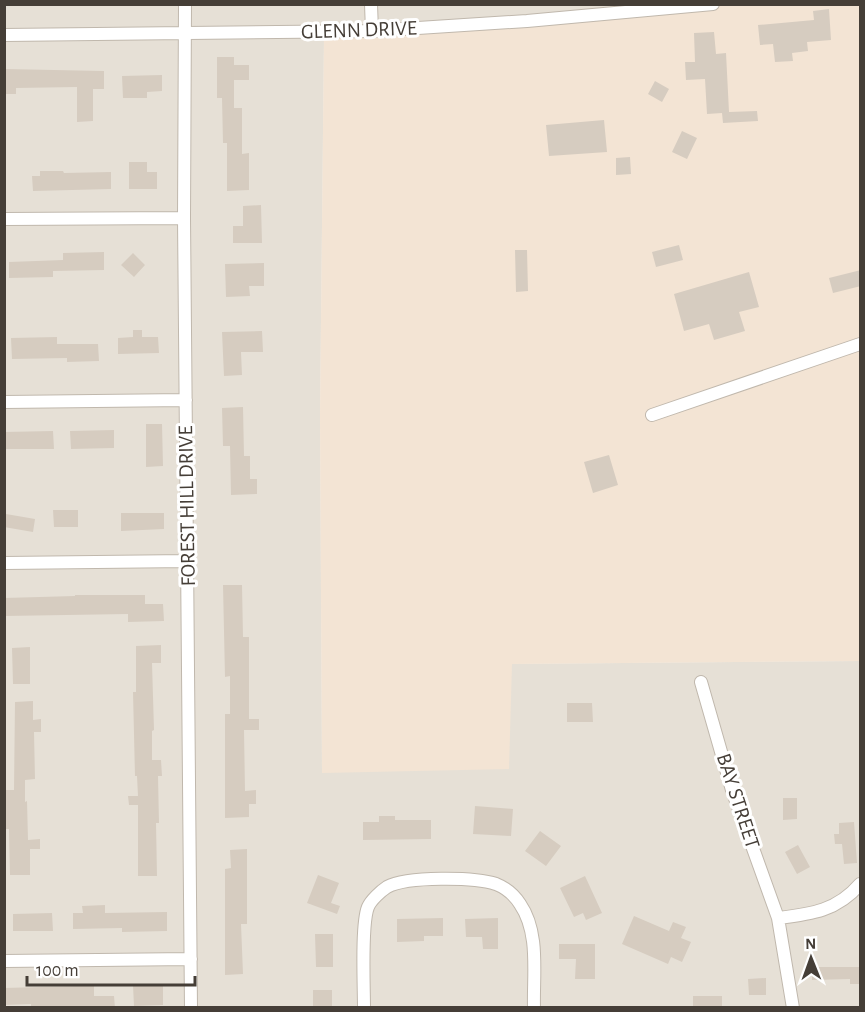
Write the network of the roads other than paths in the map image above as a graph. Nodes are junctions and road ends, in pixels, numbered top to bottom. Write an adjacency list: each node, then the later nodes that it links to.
1 (185, 4): 5 (street, FOREST HILL DRIVE)
2 (371, 4): 4 (street)
3 (712, 4): 4 (street, GLENN DRIVE)
4 (372, 31): 5 (street, GLENN DRIVE)
5 (185, 34): 6 (street, GLENN DRIVE); 7 (street, FOREST HILL DRIVE)
6 (4, 35)
7 (184, 218): 8 (street); 10 (street, FOREST HILL DRIVE)
8 (4, 219)
9 (861, 344): 12 (street)
10 (186, 400): 11 (street); 13 (street, FOREST HILL DRIVE)
11 (4, 402)
12 (652, 415)
13 (188, 561): 14 (street); 18 (street, FOREST HILL DRIVE)
14 (4, 563)
15 (701, 682): 17 (street, BAY STREET)
16 (861, 884): 17 (street)
17 (778, 918): 23 (street, BAY STREET)
18 (191, 959): 19 (street); 20 (street, FOREST HILL DRIVE)
19 (4, 961)
20 (191, 1008)
21 (364, 1008): 22 (street)
22 (534, 1008)
23 (793, 1008)

